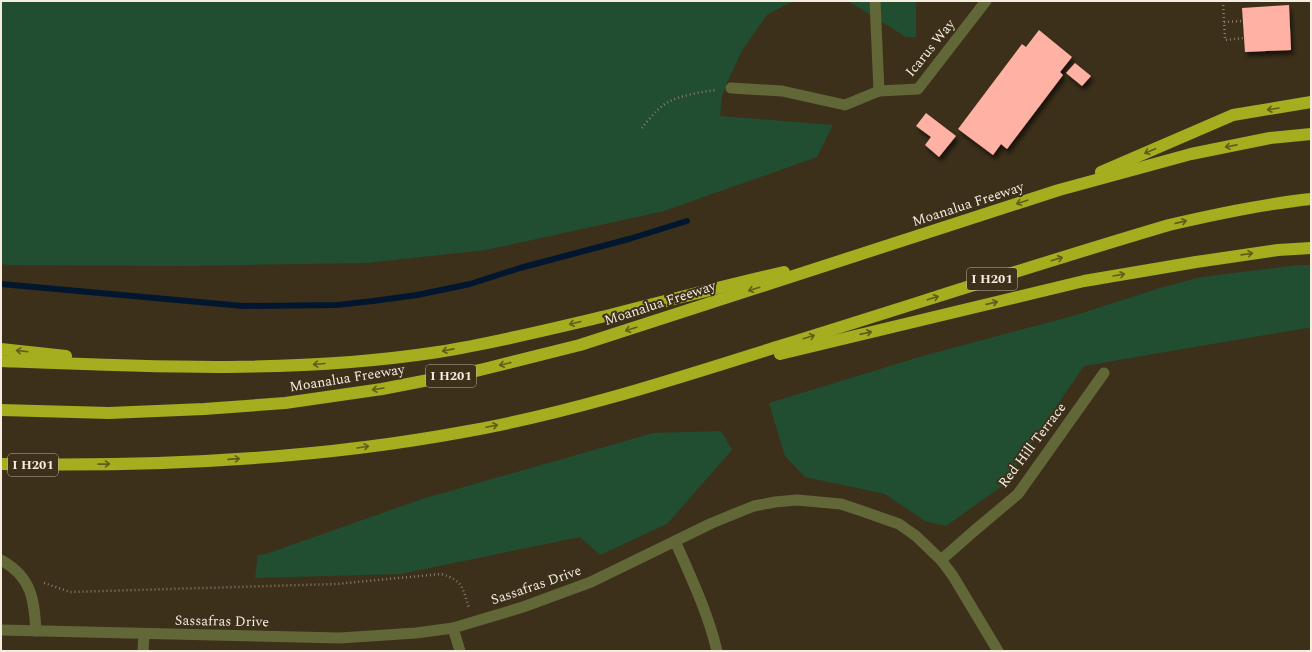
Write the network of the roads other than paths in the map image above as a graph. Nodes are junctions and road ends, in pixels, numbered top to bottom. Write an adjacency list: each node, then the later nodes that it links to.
1 (875, 1): 4 (street)
2 (986, 1): 4 (street, Icarus Way)
3 (731, 88): 4 (street, Icarus Way)
4 (879, 91)
5 (1311, 102): 7 (highway, one-way to 7)
6 (1311, 134): 7 (highway, Moanalua Freeway / I H201, one-way to 7)
7 (1059, 190): 9 (highway, Moanalua Freeway / I H201, one-way to 9)
8 (1311, 199): 15 (highway, I H201, one-way to 8)
9 (885, 247): 13 (highway, one-way to 13); 16 (highway, Moanalua Freeway / I H201, one-way to 16)
10 (1311, 248): 15 (highway, one-way to 10)
11 (1, 348): 13 (highway, one-way to 11)
12 (1, 361): 13 (highway)
13 (299, 366)
14 (1104, 373): 22 (street, Red Hill Terrace)
15 (678, 378): 18 (highway, I H201, one-way to 15)
16 (1, 410)
17 (1, 464): 18 (highway, I H201)
18 (65, 465): 19 (highway)
19 (1, 468)
20 (675, 541): 22 (street, Sassafras Drive); 23 (street, Sassafras Drive); 29 (street)
21 (1, 560): 25 (street)
22 (941, 560): 30 (street, Sassafras Drive)
23 (453, 628): 26 (street, Sassafras Drive); 28 (street)
24 (1, 630): 25 (street, Sassafras Drive)
25 (36, 631): 26 (street, Sassafras Drive)
26 (144, 634): 27 (street)
27 (143, 651)
28 (460, 651)
29 (717, 651)
30 (998, 651)

